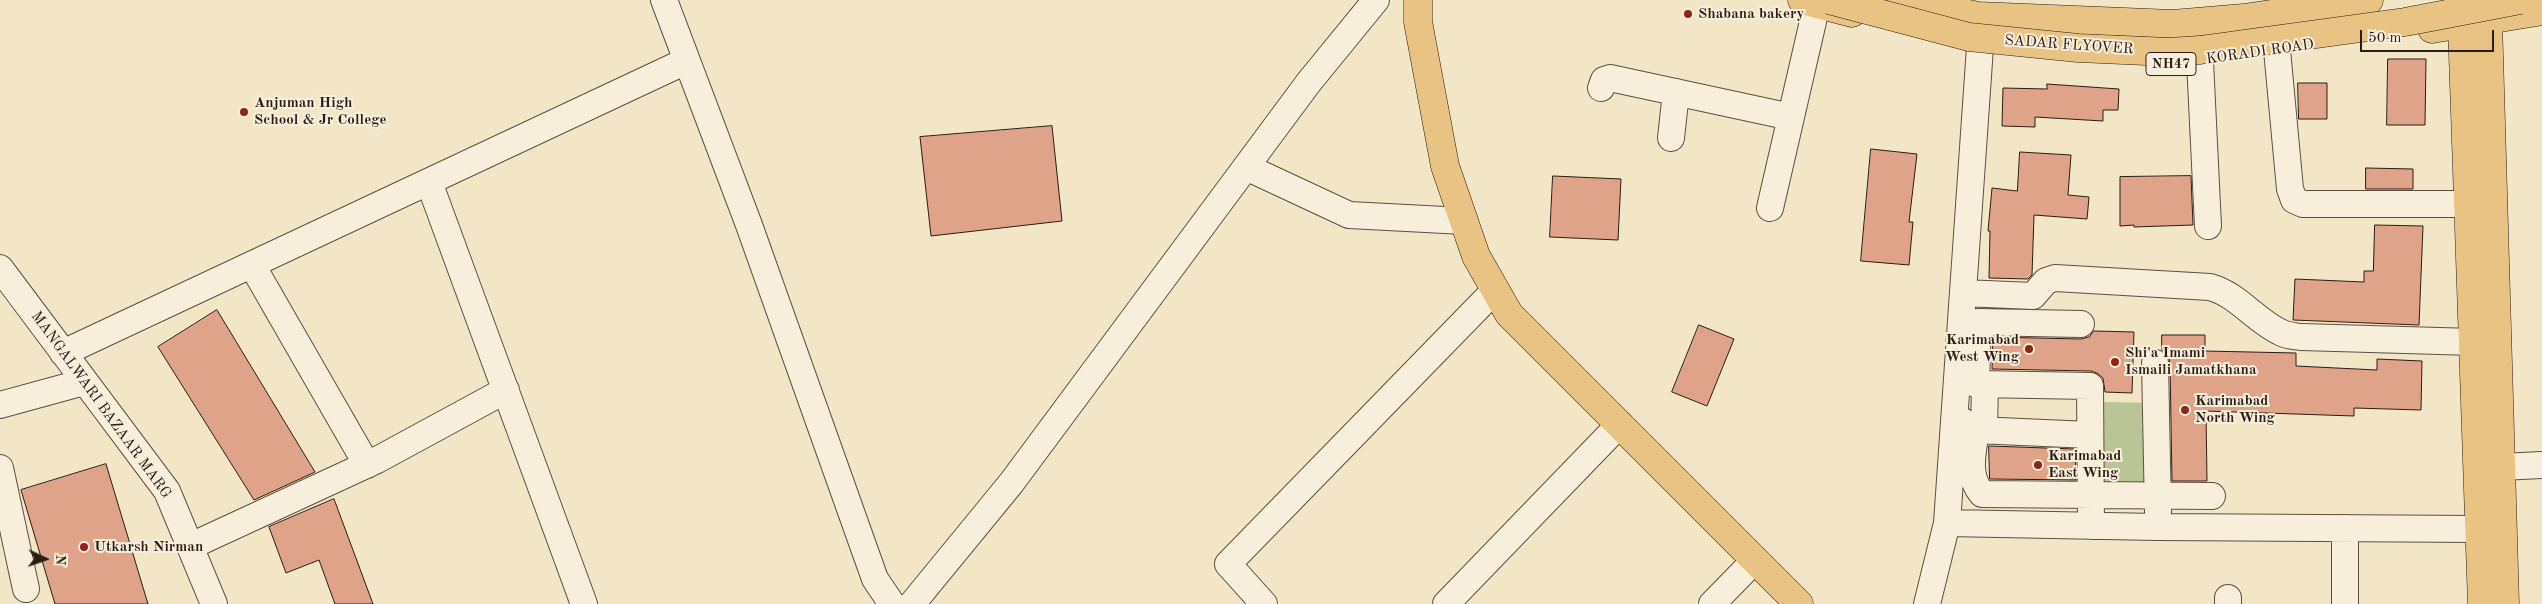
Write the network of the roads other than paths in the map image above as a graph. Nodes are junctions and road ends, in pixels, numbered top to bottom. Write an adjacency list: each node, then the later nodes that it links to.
1 (664, 0): 12 (street)
2 (1376, 0): 18 (street)
3 (1418, 0): 22 (main road)
4 (1901, 0): 7 (main road)
5 (2369, 0): 7 (main road)
6 (1816, 1): 9 (main road, SADAR FLYOVER / NH47, bridge); 10 (main road, KORADI ROAD / NH47); 16 (street)
7 (2243, 9)
8 (2542, 11): 9 (main road, KORADI ROAD / NH47)
9 (2494, 13): 11 (main road, KORADI ROAD / NH47); 20 (main road); 41 (main road)
10 (1980, 47): 13 (main road, KORADI ROAD / NH47); 27 (street)
11 (2277, 50): 13 (main road, KORADI ROAD / NH47); 20 (street)
12 (686, 61): 19 (street); 56 (street)
13 (2200, 61): 23 (street)
14 (1601, 88): 15 (street)
15 (1676, 92): 16 (street); 17 (street)
16 (1791, 117): 21 (street)
17 (1671, 138)
18 (1246, 167): 22 (street); 57 (street)
19 (429, 182): 24 (street); 34 (street)
20 (2469, 204): 29 (main road)
21 (1770, 208)
22 (1464, 220): 26 (main road)
23 (2208, 226)
24 (252, 265): 30 (street); 39 (street)
25 (0, 268): 30 (street, MANGALWARI BAZAAR MARG)
26 (1495, 290): 37 (main road); 58 (street)
27 (1963, 293): 29 (street); 36 (street)
28 (2081, 324): 33 (street)
29 (2474, 342): 41 (main road)
30 (63, 353): 32 (street, MANGALWARI BAZAAR MARG)
31 (2155, 363): 44 (street)
32 (84, 382): 35 (street); 51 (street, MANGALWARI BAZAAR MARG)
33 (1980, 384): 36 (street); 36 (street); 38 (street)
34 (506, 390): 39 (street); 55 (street)
35 (0, 405)
36 (1967, 420): 38 (street); 43 (street); 46 (street)
37 (1620, 424): 52 (main road); 59 (street)
38 (2090, 435): 43 (street)
39 (367, 465): 51 (street)
40 (2542, 466): 41 (street)
41 (2489, 467): 50 (main road); 65 (main road)
42 (0, 468): 53 (street)
43 (2091, 495): 44 (street); 47 (street)
44 (2158, 495): 45 (street); 48 (street)
45 (2212, 496)
46 (1947, 523): 47 (street); 62 (street)
47 (2091, 526): 48 (street)
48 (2158, 527): 49 (street)
49 (2345, 528): 50 (street); 63 (street)
50 (2480, 530): 64 (main road)
51 (190, 546): 54 (street, MANGALWARI BAZAAR MARG)
52 (1755, 560): 60 (street); 61 (main road)
53 (26, 589)
54 (214, 604)
55 (584, 604)
56 (892, 604)
57 (912, 604)
58 (1264, 604)
59 (1446, 604)
60 (1712, 604)
61 (1799, 604)
62 (1927, 604)
63 (2345, 604)
64 (2482, 604)
65 (2505, 604)

